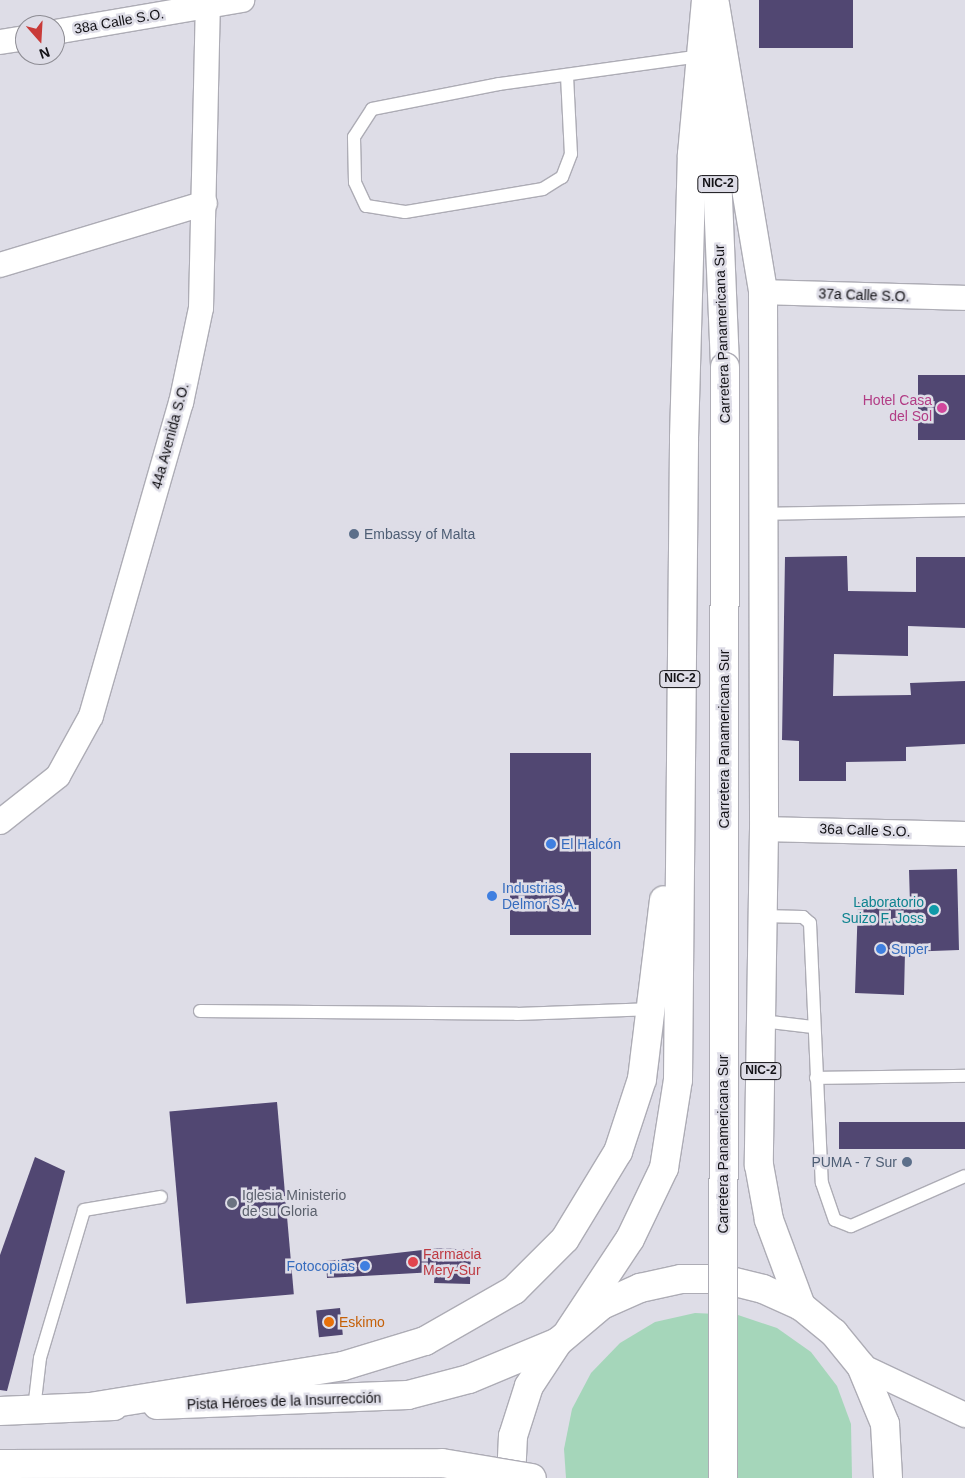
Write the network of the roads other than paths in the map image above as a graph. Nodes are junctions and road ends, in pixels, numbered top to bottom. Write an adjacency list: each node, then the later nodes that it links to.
1 (242, 0): 4 (street, 38a Calle S.O.)
2 (708, 0): 8 (main road, Carretera Panamericana Sur / NIC-2); 42 (main road, Carretera Panamericana Sur / NIC-2, bridge)
3 (715, 0): 12 (main road, NIC-2)
4 (208, 6): 5 (street, 38a Calle S.O.); 10 (street, 44a Avenida S.O.)
5 (65, 30)
6 (15, 40): 7 (street)
7 (0, 42)
8 (701, 56): 9 (lane); 16 (main road, Carretera Panamericana Sur / NIC-2)
9 (567, 76): 9 (lane)
10 (205, 203): 11 (street); 17 (street, 44a Avenida S.O.)
11 (0, 265)
12 (763, 292): 13 (street, 37a Calle S.O.); 15 (main road, NIC-2)
13 (965, 298)
14 (965, 510): 15 (lane)
15 (762, 514): 18 (main road, NIC-2)
16 (678, 780): 21 (main road, Carretera Panamericana Sur / NIC-2); 22 (main road)
17 (0, 822)
18 (764, 829): 19 (street, 36a Calle S.O.); 20 (main road, NIC-2)
19 (965, 834)
20 (763, 916): 24 (main road, NIC-2); 25 (lane)
21 (678, 1007): 22 (lane); 31 (main road, Carretera Panamericana Sur / NIC-2)
22 (650, 1010): 23 (lane); 33 (main road)
23 (200, 1012)
24 (762, 1021): 25 (lane); 30 (main road, NIC-2)
25 (813, 1027): 27 (lane)
26 (965, 1076): 27 (lane)
27 (816, 1078): 28 (lane)
28 (965, 1176)
29 (161, 1197): 34 (lane)
30 (801, 1306): 31 (main road, NIC-2); 32 (main road, NIC-2)
31 (563, 1336): 33 (main road, Pista Héroes de la Insurrección); 37 (main road, NIC-2)
32 (861, 1366): 36 (street); 43 (main road, NIC-2)
33 (90, 1407): 34 (main road, Pista Héroes de la Insurrección)
34 (34, 1408): 35 (main road, Pista Héroes de la Insurrección)
35 (0, 1411)
36 (965, 1415)
37 (512, 1436): 39 (lane); 40 (main road, NIC-2)
38 (0, 1464): 41 (main road, bridge)
39 (472, 1478)
40 (511, 1478)
41 (532, 1478)
42 (722, 1478)
43 (888, 1478)

